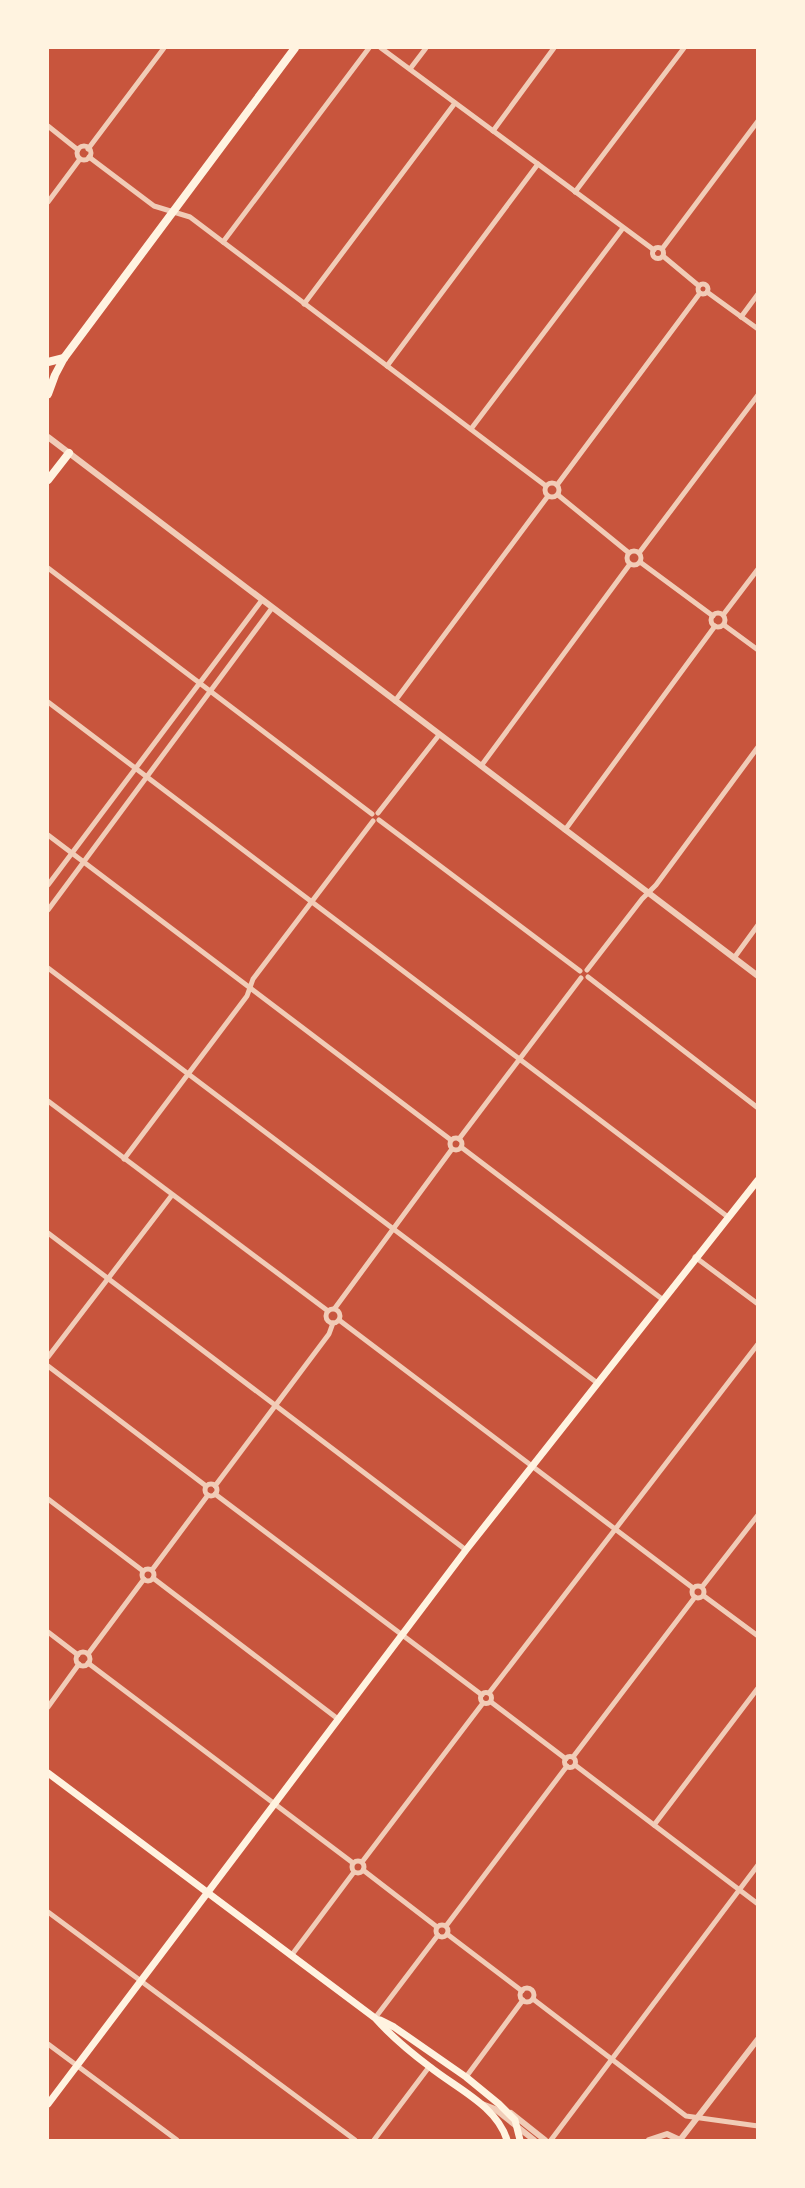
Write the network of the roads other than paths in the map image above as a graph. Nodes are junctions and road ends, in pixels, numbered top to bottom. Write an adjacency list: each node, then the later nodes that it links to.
1 (164, 48): 13 (street)
2 (295, 48): 20 (main road)
3 (369, 48): 22 (street)
4 (381, 48): 8 (street)
5 (426, 48): 8 (street)
6 (554, 48): 12 (street)
7 (684, 48): 18 (street)
8 (410, 69): 9 (street)
9 (455, 103): 12 (street); 30 (street)
10 (758, 121): 23 (street)
11 (48, 126): 14 (street)
12 (493, 131): 17 (street)
13 (88, 148): 14 (street); 15 (street)
14 (78, 150): 16 (street)
15 (89, 157): 16 (street); 20 (street)
16 (80, 159): 19 (street)
17 (538, 164): 18 (street); 35 (street)
18 (575, 192): 21 (street)
19 (48, 202)
20 (173, 212): 22 (street); 33 (main road)
21 (623, 228): 24 (street); 38 (street)
22 (223, 242): 30 (street)
23 (662, 248): 24 (street); 25 (street)
24 (654, 250): 25 (street)
25 (663, 256): 26 (street)
26 (700, 286): 27 (street); 28 (street)
27 (707, 292): 28 (street); 31 (street)
28 (700, 293): 42 (street)
29 (758, 294): 31 (street)
30 (304, 304): 35 (street)
31 (741, 317): 32 (street)
32 (758, 330)
33 (64, 358): 34 (main road); 36 (main road)
34 (48, 362)
35 (387, 366): 38 (street)
36 (48, 394)
37 (758, 395): 47 (street)
38 (471, 429): 43 (street)
39 (48, 437): 40 (street)
40 (69, 453): 41 (main road); 52 (street)
41 (48, 480)
42 (557, 484): 43 (street); 44 (street)
43 (546, 486): 45 (street)
44 (558, 494): 45 (street); 46 (street)
45 (548, 496): 61 (street)
46 (629, 553): 47 (street); 49 (street)
47 (639, 553): 48 (street)
48 (640, 562): 49 (street); 55 (street)
49 (630, 564): 65 (street)
50 (48, 568): 59 (street)
51 (758, 569): 54 (street)
52 (262, 600): 53 (street); 59 (street)
53 (272, 608): 60 (street); 61 (street)
54 (723, 615): 55 (street); 56 (street)
55 (713, 616): 57 (street)
56 (724, 625): 57 (street); 58 (street)
57 (715, 626): 72 (street)
58 (758, 650)
59 (199, 684): 60 (street); 66 (street)
60 (210, 692): 67 (street); 69 (street)
61 (395, 701): 63 (street)
62 (48, 702): 66 (street)
63 (439, 735): 65 (street); 68 (street)
64 (758, 747): 77 (street)
65 (481, 766): 72 (street)
66 (136, 770): 67 (street); 74 (street)
67 (146, 778): 75 (street); 78 (street)
68 (378, 813): 69 (street); 70 (street)
69 (372, 814): 71 (street)
70 (380, 820): 71 (street); 84 (street)
71 (373, 821): 78 (street)
72 (566, 830): 77 (street)
73 (48, 835): 74 (street)
74 (72, 854): 75 (street); 76 (street)
75 (83, 862): 79 (street); 88 (street)
76 (48, 885)
77 (649, 893): 81 (street); 83 (street)
78 (312, 902): 88 (street); 89 (street)
79 (48, 910)
80 (758, 925): 81 (street)
81 (734, 958): 85 (street)
82 (48, 968): 90 (street)
83 (587, 970): 84 (street); 86 (street)
84 (580, 972): 87 (street)
85 (758, 976)
86 (588, 977): 87 (street); 92 (street)
87 (581, 978): 89 (street)
88 (250, 989): 90 (street); 94 (street)
89 (521, 1059): 93 (street); 100 (street)
90 (188, 1074): 97 (street); 101 (street)
91 (48, 1101): 97 (street)
92 (758, 1108)
93 (459, 1139): 94 (street); 95 (street)
94 (451, 1140): 96 (street)
95 (461, 1147): 96 (street); 105 (street)
96 (452, 1149): 101 (street)
97 (124, 1159): 99 (street)
98 (758, 1180): 100 (main road)
99 (172, 1195): 104 (street); 108 (street)
100 (728, 1218): 103 (main road)
101 (394, 1229): 107 (street); 114 (street)
102 (48, 1233): 104 (street)
103 (695, 1257): 105 (main road); 106 (street)
104 (108, 1279): 112 (street); 115 (street)
105 (662, 1299): 114 (main road)
106 (758, 1304)
107 (335, 1308): 108 (street); 109 (street)
108 (328, 1311): 110 (street)
109 (339, 1320): 110 (street); 116 (street)
110 (333, 1323): 115 (street)
111 (758, 1344): 123 (street)
112 (48, 1358): 113 (street)
113 (48, 1367): 117 (street)
114 (596, 1382): 116 (main road)
115 (276, 1407): 118 (street); 124 (street)
116 (531, 1466): 123 (street); 124 (main road)
117 (206, 1486): 118 (street); 120 (street)
118 (215, 1486): 119 (street)
119 (215, 1494): 120 (street); 134 (street)
120 (208, 1495): 125 (street)
121 (48, 1499): 126 (street)
122 (758, 1515): 130 (street)
123 (616, 1530): 129 (street); 141 (street)
124 (466, 1550): 134 (main road)
125 (152, 1570): 126 (street); 127 (street)
126 (143, 1571): 128 (street)
127 (153, 1578): 128 (street); 146 (street)
128 (144, 1580): 136 (street)
129 (693, 1588): 130 (street); 132 (street)
130 (702, 1588): 131 (street)
131 (704, 1596): 132 (street); 135 (street)
132 (695, 1597): 147 (street)
133 (48, 1632): 137 (street)
134 (402, 1635): 142 (street); 146 (main road)
135 (758, 1636)
136 (88, 1654): 137 (street); 138 (street)
137 (78, 1655): 139 (street)
138 (88, 1663): 139 (street); 152 (street)
139 (79, 1664): 145 (street)
140 (758, 1688): 153 (street)
141 (489, 1693): 142 (street); 144 (street)
142 (482, 1695): 143 (street)
143 (482, 1702): 144 (street); 154 (street)
144 (491, 1702): 148 (street)
145 (48, 1707)
146 (338, 1719): 152 (main road)
147 (574, 1757): 148 (street); 149 (street)
148 (566, 1759): 150 (street)
149 (575, 1765): 150 (street); 153 (street)
150 (567, 1766): 163 (street)
151 (48, 1773): 160 (main road)
152 (274, 1804): 155 (street); 160 (main road)
153 (654, 1825): 159 (street)
154 (362, 1862): 155 (street); 157 (street)
155 (353, 1863): 158 (street)
156 (758, 1865): 159 (street)
157 (363, 1870): 158 (street); 164 (street)
158 (354, 1872): 167 (street)
159 (739, 1890): 161 (street); 175 (street)
160 (207, 1894): 167 (main road); 168 (main road)
161 (758, 1904)
162 (48, 1912): 168 (street)
163 (446, 1926): 164 (street); 165 (street)
164 (437, 1927): 166 (street)
165 (447, 1934): 166 (street); 169 (street)
166 (438, 1935): 172 (street)
167 (291, 1956): 172 (main road)
168 (141, 1981): 176 (main road); 186 (street)
169 (522, 1991): 170 (street); 171 (street)
170 (532, 1999): 171 (street); 175 (street)
171 (523, 2000): 178 (street)
172 (375, 2018): 177 (main road); 178 (main road)
173 (758, 2039): 182 (street)
174 (48, 2044): 176 (street)
175 (611, 2059): 182 (street); 192 (street)
176 (78, 2066): 180 (main road); 185 (street)
177 (429, 2067): 179 (main road); 187 (street)
178 (466, 2078): 181 (main road)
179 (475, 2100): 184 (street); 188 (main road)
180 (48, 2104)
181 (499, 2104): 184 (main road); 191 (street)
182 (698, 2118): 183 (street); 194 (street)
183 (758, 2126)
184 (518, 2129): 189 (main road); 190 (street)
185 (176, 2140)
186 (354, 2140)
187 (374, 2140)
188 (507, 2140)
189 (520, 2140)
190 (534, 2140)
191 (545, 2140)
192 (551, 2140)
193 (649, 2140): 194 (street)
194 (680, 2140)

